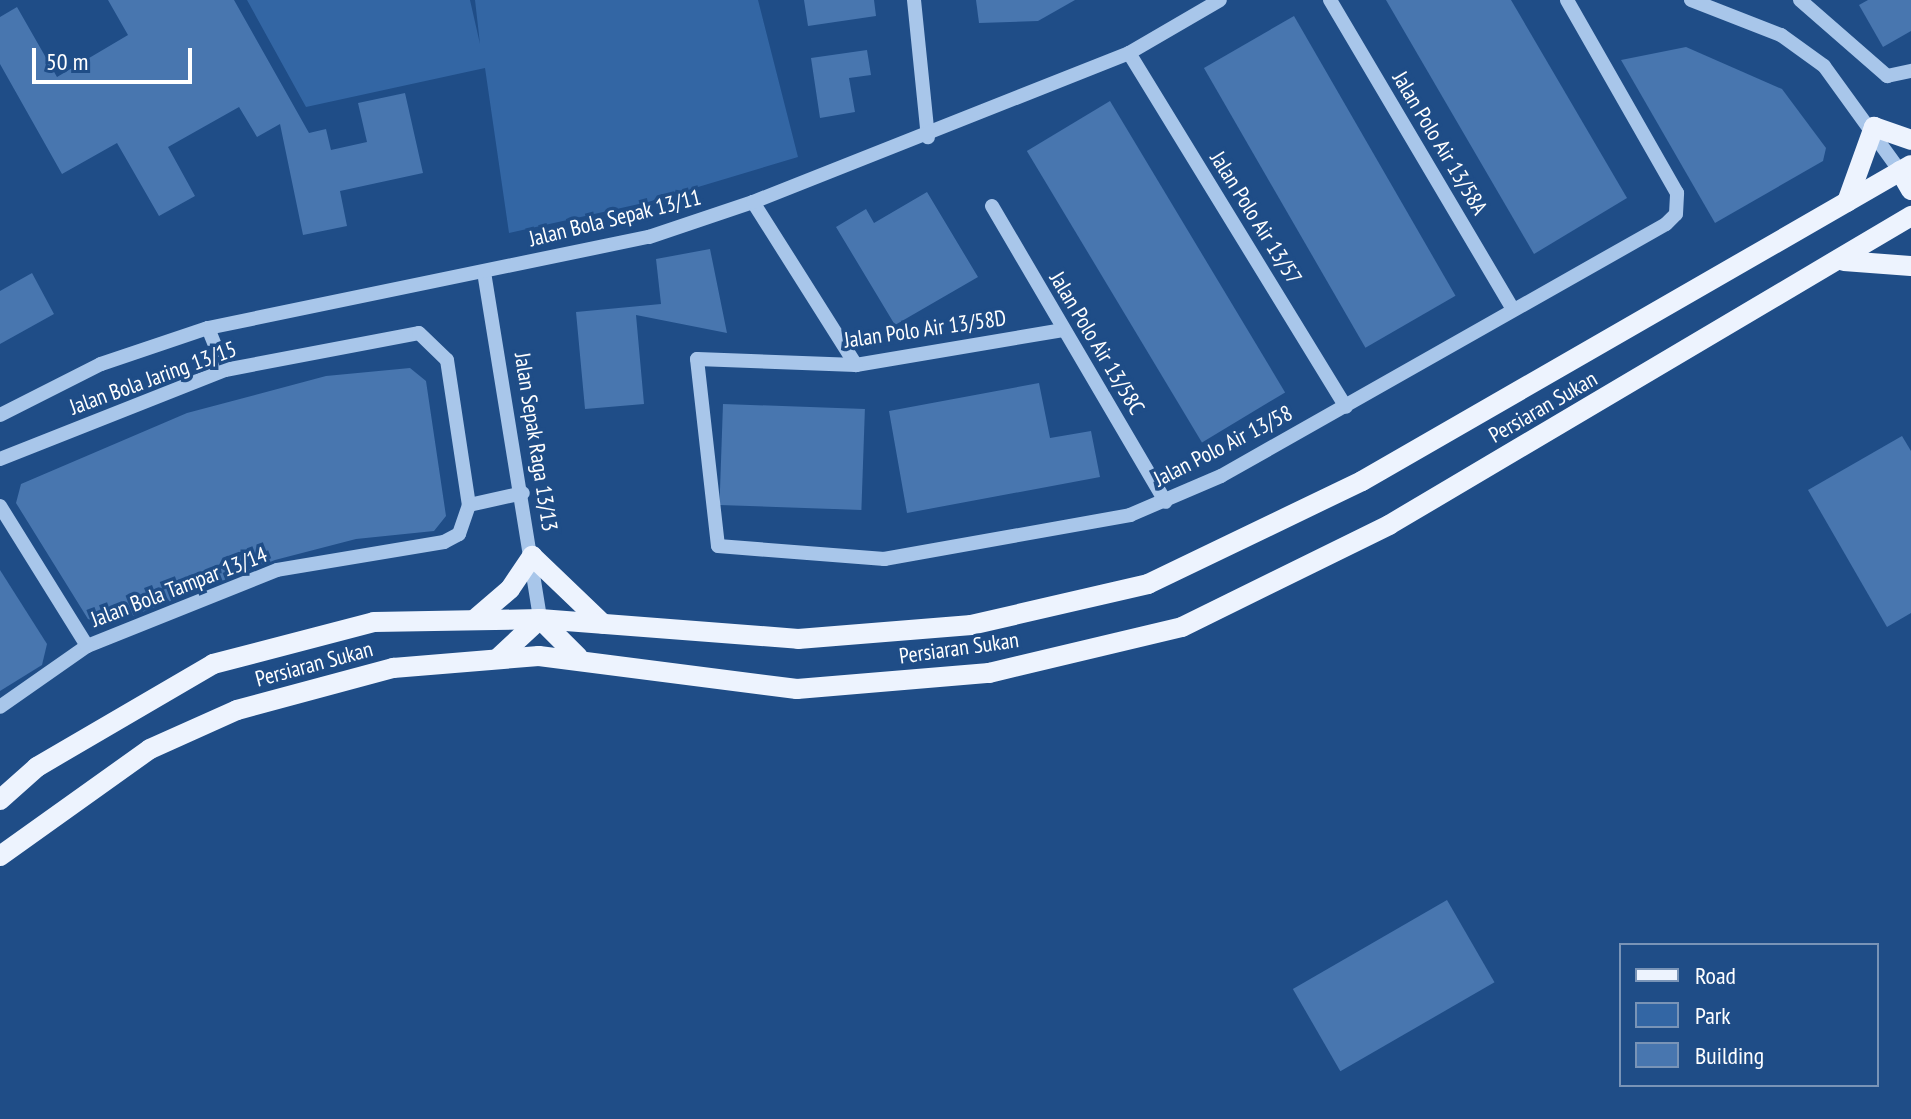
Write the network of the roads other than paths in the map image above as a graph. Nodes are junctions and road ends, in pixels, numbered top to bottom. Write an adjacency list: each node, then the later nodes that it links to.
1 (914, 0): 10 (street)
2 (1220, 0): 7 (street, Jalan Bola Sepak 13/11)
3 (1330, 0): 21 (street, Jalan Polo Air 13/58A)
4 (1567, 0): 21 (street, Jalan Polo Air 13/58)
5 (1691, 0): 9 (street)
6 (1800, 0): 8 (street)
7 (1129, 53): 10 (street, Jalan Bola Sepak 13/11); 26 (street, Jalan Polo Air 13/57)
8 (1911, 71)
9 (1874, 127): 11 (main road); 12 (street); 15 (main road)
10 (928, 137): 14 (street, Jalan Bola Sepak 13/11)
11 (1911, 140)
12 (1906, 168): 13 (main road); 15 (main road, Persiaran Sukan)
13 (1911, 190)
14 (753, 202): 20 (street, Jalan Bola Sepak 13/11); 24 (street)
15 (1847, 202): 37 (main road, Persiaran Sukan)
16 (992, 206): 23 (street, Jalan Polo Air 13/58C)
17 (1911, 216): 18 (main road, Persiaran Sukan)
18 (1838, 262): 19 (main road); 40 (main road, Persiaran Sukan)
19 (1911, 266)
20 (484, 272): 22 (street, Jalan Bola Sepak 13/11); 29 (street, Jalan Sepak Raga 13/13)
21 (1513, 309): 26 (street, Jalan Polo Air 13/58)
22 (208, 328): 25 (street); 27 (street, Jalan Bola Sepak 13/11)
23 (1063, 330): 24 (street, Jalan Polo Air 13/58D); 30 (street, Jalan Polo Air 13/58C)
24 (856, 365): 33 (street, Jalan Polo Air 13/58D)
25 (225, 370): 28 (street, Jalan Bola Jaring 13/15); 31 (street, Jalan Bola Jaring 13/15)
26 (1346, 407): 30 (street, Jalan Polo Air 13/58)
27 (0, 415)
28 (0, 459)
29 (523, 493): 31 (street); 34 (street, Jalan Sepak Raga 13/13)
30 (1166, 502): 33 (street, Jalan Polo Air 13/58)
31 (469, 505): 38 (street, Jalan Bola Tampar 13/14)
32 (0, 506): 38 (street)
33 (718, 546)
34 (532, 556): 35 (main road); 36 (street, Jalan Sepak Raga 13/13); 37 (main road)
35 (475, 619): 36 (main road, Persiaran Sukan); 42 (main road, Persiaran Sukan)
36 (540, 619): 37 (main road, Persiaran Sukan); 39 (main road); 40 (main road)
37 (603, 624)
38 (87, 646): 41 (street, Jalan Bola Tampar 13/14)
39 (498, 658): 40 (main road, Persiaran Sukan); 43 (main road, Persiaran Sukan)
40 (585, 661)
41 (0, 707)
42 (0, 800)
43 (0, 856)

